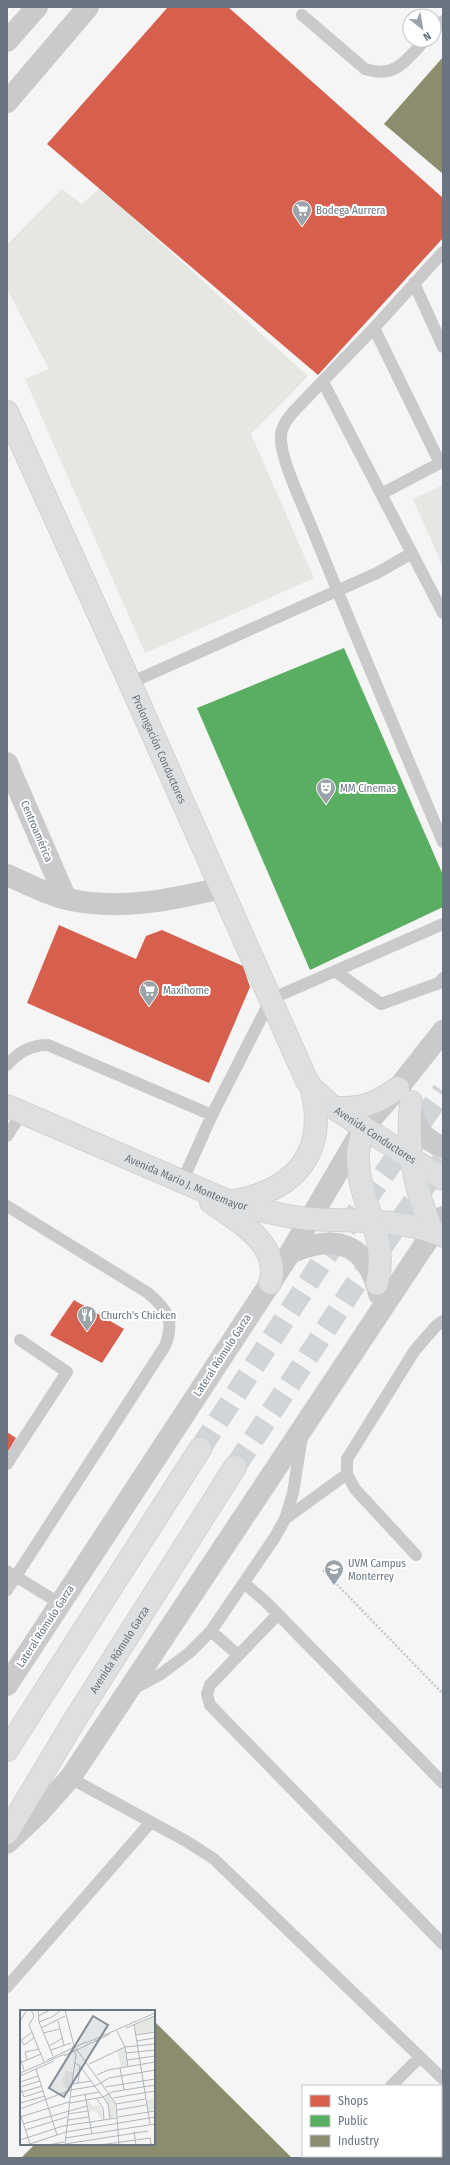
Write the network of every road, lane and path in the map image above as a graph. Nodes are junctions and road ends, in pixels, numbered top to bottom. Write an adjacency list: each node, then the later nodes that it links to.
1 (37, 7): 4 (street)
2 (88, 7): 6 (street)
3 (302, 15): 5 (lane)
4 (7, 41)
5 (417, 48)
6 (7, 102)
7 (443, 252): 8 (lane)
8 (414, 283): 9 (lane); 10 (lane)
9 (374, 328): 11 (lane); 13 (lane)
10 (443, 347)
11 (323, 382): 13 (lane); 15 (lane)
12 (7, 412): 17 (main road, Prolongación Conductores)
13 (381, 494): 14 (lane)
14 (412, 553): 15 (lane); 16 (lane)
15 (337, 590): 17 (lane); 19 (lane)
16 (443, 613)
17 (130, 683): 21 (main road, Prolongación Conductores)
18 (7, 763): 22 (street, Centroamérica)
19 (443, 842)
20 (7, 875): 22 (street)
21 (221, 888): 22 (street); 26 (main road, Prolongación Conductores)
22 (66, 899)
23 (443, 924): 24 (lane)
24 (335, 971): 25 (lane); 26 (lane)
25 (443, 978)
26 (271, 998): 29 (main road, Prolongación Conductores); 33 (lane)
27 (443, 1030): 30 (street, Lateral Rómulo Garza)
28 (7, 1065): 33 (lane)
29 (311, 1087): 31 (main road, Avenida Conductores); 40 (main road)
30 (404, 1095): 31 (main road); 34 (street, Lateral Rómulo Garza); 36 (street); 37 (main road)
31 (334, 1108): 34 (main road, Avenida Conductores)
32 (14, 1110): 35 (lane); 39 (main road, Avenida Mario J. Montemayor)
33 (212, 1115): 39 (lane)
34 (364, 1127): 37 (main road, Avenida Conductores); 42 (street, Lateral Rómulo Garza); 43 (main road)
35 (7, 1136)
36 (443, 1147)
37 (410, 1156): 38 (main road, Avenida Conductores); 44 (main road)
38 (443, 1179)
39 (182, 1182): 40 (main road, Avenida Mario J. Montemayor); 46 (main road)
40 (230, 1202): 42 (main road, Avenida Mario J. Montemayor)
41 (7, 1206): 59 (lane)
42 (310, 1219): 43 (main road, Avenida Mario J. Montemayor); 45 (street, Lateral Rómulo Garza)
43 (374, 1222): 44 (main road); 47 (main road)
44 (440, 1228): 48 (street)
45 (290, 1253): 46 (street, Lateral Rómulo Garza); 47 (street)
46 (270, 1283): 62 (street, Lateral Rómulo Garza)
47 (377, 1284): 48 (street)
48 (383, 1309): 51 (street)
49 (443, 1321): 55 (lane)
50 (20, 1340): 53 (lane)
51 (303, 1427): 56 (lane); 67 (street)
52 (200, 1449): 69 (main road)
53 (7, 1464)
54 (235, 1467): 73 (main road, Avenida Rómulo Garza)
55 (347, 1474): 56 (lane); 57 (lane)
56 (285, 1519): 60 (lane)
57 (416, 1555)
58 (323, 1570): 68 (path)
59 (11, 1574): 61 (lane); 62 (lane)
60 (244, 1583): 63 (lane); 64 (lane)
61 (7, 1590)
62 (59, 1603): 66 (street, Lateral Rómulo Garza)
63 (278, 1614): 65 (lane); 71 (lane)
64 (211, 1631): 65 (lane); 67 (lane)
65 (238, 1655): 75 (lane)
66 (7, 1685)
67 (128, 1692): 70 (street)
68 (443, 1694)
69 (7, 1750)
70 (70, 1778): 72 (lane); 74 (street)
71 (443, 1783)
72 (151, 1822): 76 (lane); 77 (lane)
73 (7, 1833)
74 (7, 1843)
75 (443, 1944)
76 (7, 1987)
77 (420, 2057): 78 (lane); 79 (lane)
78 (443, 2080)
79 (392, 2085)

